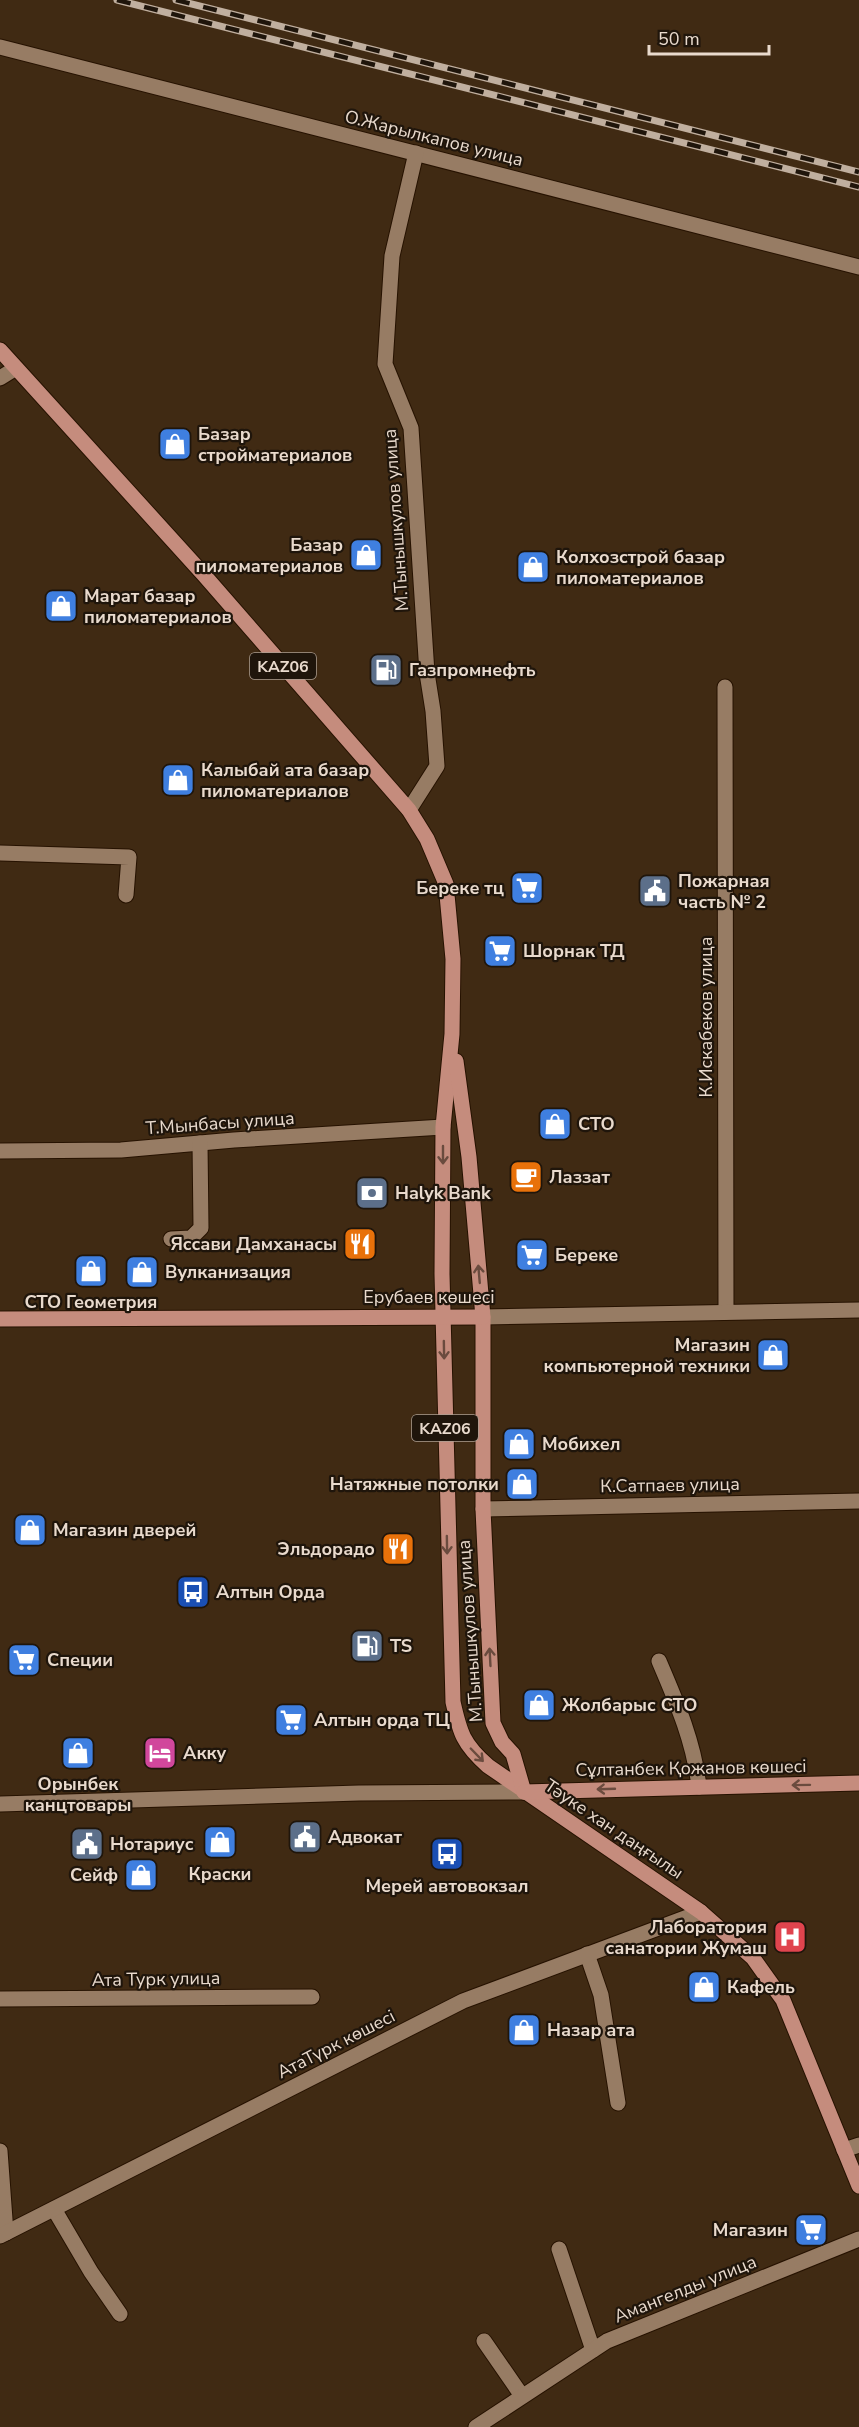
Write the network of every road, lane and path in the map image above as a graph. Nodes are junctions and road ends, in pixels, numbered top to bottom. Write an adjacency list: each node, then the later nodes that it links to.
1 (0, 47): 2 (street, О.Жарылкапов улица)
2 (416, 153): 3 (street, О.Жарылкапов улица); 8 (street, М.Тынышкулов улица)
3 (859, 267)
4 (0, 350): 5 (main road, М.Тынышкулов улица / KАZ06)
5 (16, 368): 6 (street); 8 (main road, М.Тынышкулов улица / KАZ06)
6 (0, 378)
7 (725, 687): 17 (street, К.Искабеков улица)
8 (409, 810): 11 (main road, М.Тынышкулов улица / KАZ06)
9 (0, 854): 10 (street)
10 (126, 895)
11 (452, 1034): 12 (main road, М.Тынышкулов улица / KАZ06); 19 (main road, М.Тынышкулов улица / KАZ06, one-way to 11)
12 (443, 1127): 13 (street, Т.Мынбасы улица); 18 (main road, М.Тынышкулов улица / KАZ06, one-way to 18)
13 (200, 1143): 14 (street, Т.Мынбасы улица); 15 (street)
14 (0, 1151)
15 (171, 1239)
16 (859, 1311): 17 (street, Ерубаев көшесі)
17 (726, 1312): 19 (street, Ерубаев көшесі)
18 (443, 1317): 19 (main road, Ерубаев көшесі); 20 (main road, Ерубаев көшесі); 26 (main road, М.Тынышкулов улица / KАZ06, one-way to 26)
19 (483, 1317): 22 (main road, М.Тынышкулов улица / KАZ06)
20 (0, 1319)
21 (859, 1501): 22 (street, К.Сатпаев улица)
22 (483, 1509): 26 (main road, М.Тынышкулов улица / KАZ06, one-way to 22)
23 (659, 1661): 25 (street)
24 (859, 1784): 25 (main road, Сұлтанбек Қожанов көшесі, one-way to 25)
25 (699, 1787): 26 (main road, Сұлтанбек Қожанов көшесі, one-way to 26)
26 (524, 1792): 27 (street, Тәуке хан даңғылы); 28 (main road, Тәуке хан даңғылы / KАZ06)
27 (0, 1804)
28 (701, 1912): 29 (street, АтаТүрк көшесі); 34 (main road, Тәуке хан даңғылы / KАZ06)
29 (587, 1954): 32 (street); 37 (street, АтаТүрк көшесі)
30 (312, 1997): 31 (street, Ата Турк улица)
31 (0, 1999)
32 (618, 2103)
33 (859, 2145): 34 (street)
34 (844, 2150): 36 (main road, Тәуке хан даңғылы / KАZ06)
35 (0, 2151): 38 (street)
36 (859, 2186)
37 (54, 2209): 38 (street, АтаТүрк көшесі); 41 (street)
38 (3, 2235)
39 (859, 2239): 43 (street, Амангелды улица)
40 (559, 2249): 43 (street)
41 (120, 2313)
42 (484, 2341): 44 (street)
43 (593, 2350): 44 (street, Амангелды улица)
44 (522, 2396): 45 (street, Амангелды улица)
45 (476, 2427)

